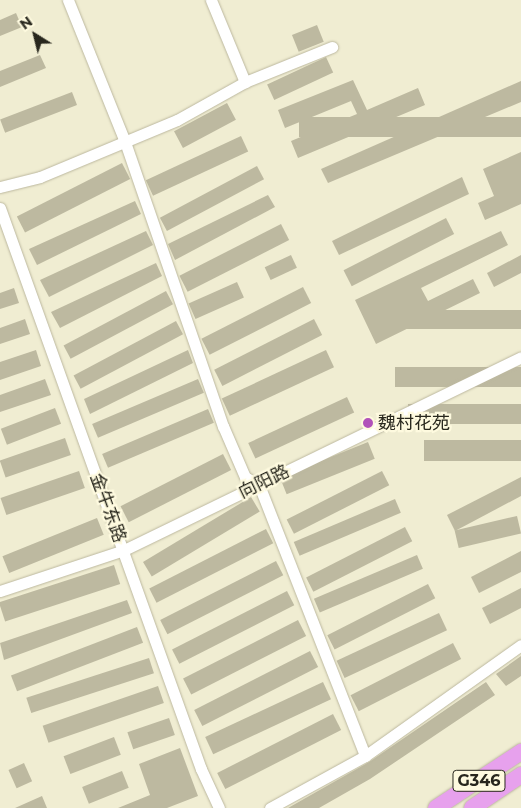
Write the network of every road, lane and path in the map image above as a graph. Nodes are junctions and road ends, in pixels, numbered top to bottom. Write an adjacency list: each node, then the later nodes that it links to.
1 (68, 0): 5 (street)
2 (211, 0): 4 (street)
3 (332, 47): 4 (street)
4 (246, 82): 5 (street)
5 (124, 139): 6 (street); 9 (street)
6 (0, 187)
7 (0, 208): 10 (street, 金牛东路)
8 (521, 357): 9 (street, 向阳路)
9 (259, 485): 10 (street, 向阳路); 14 (street)
10 (124, 550): 11 (street, 向阳路); 16 (street, 金牛东路)
11 (0, 592)
12 (521, 646): 14 (street)
13 (521, 752): 18 (highway, G346)
14 (365, 756): 17 (street)
15 (521, 776): 19 (highway, G346)
16 (220, 808)
17 (270, 808)
18 (436, 808)
19 (472, 808)

